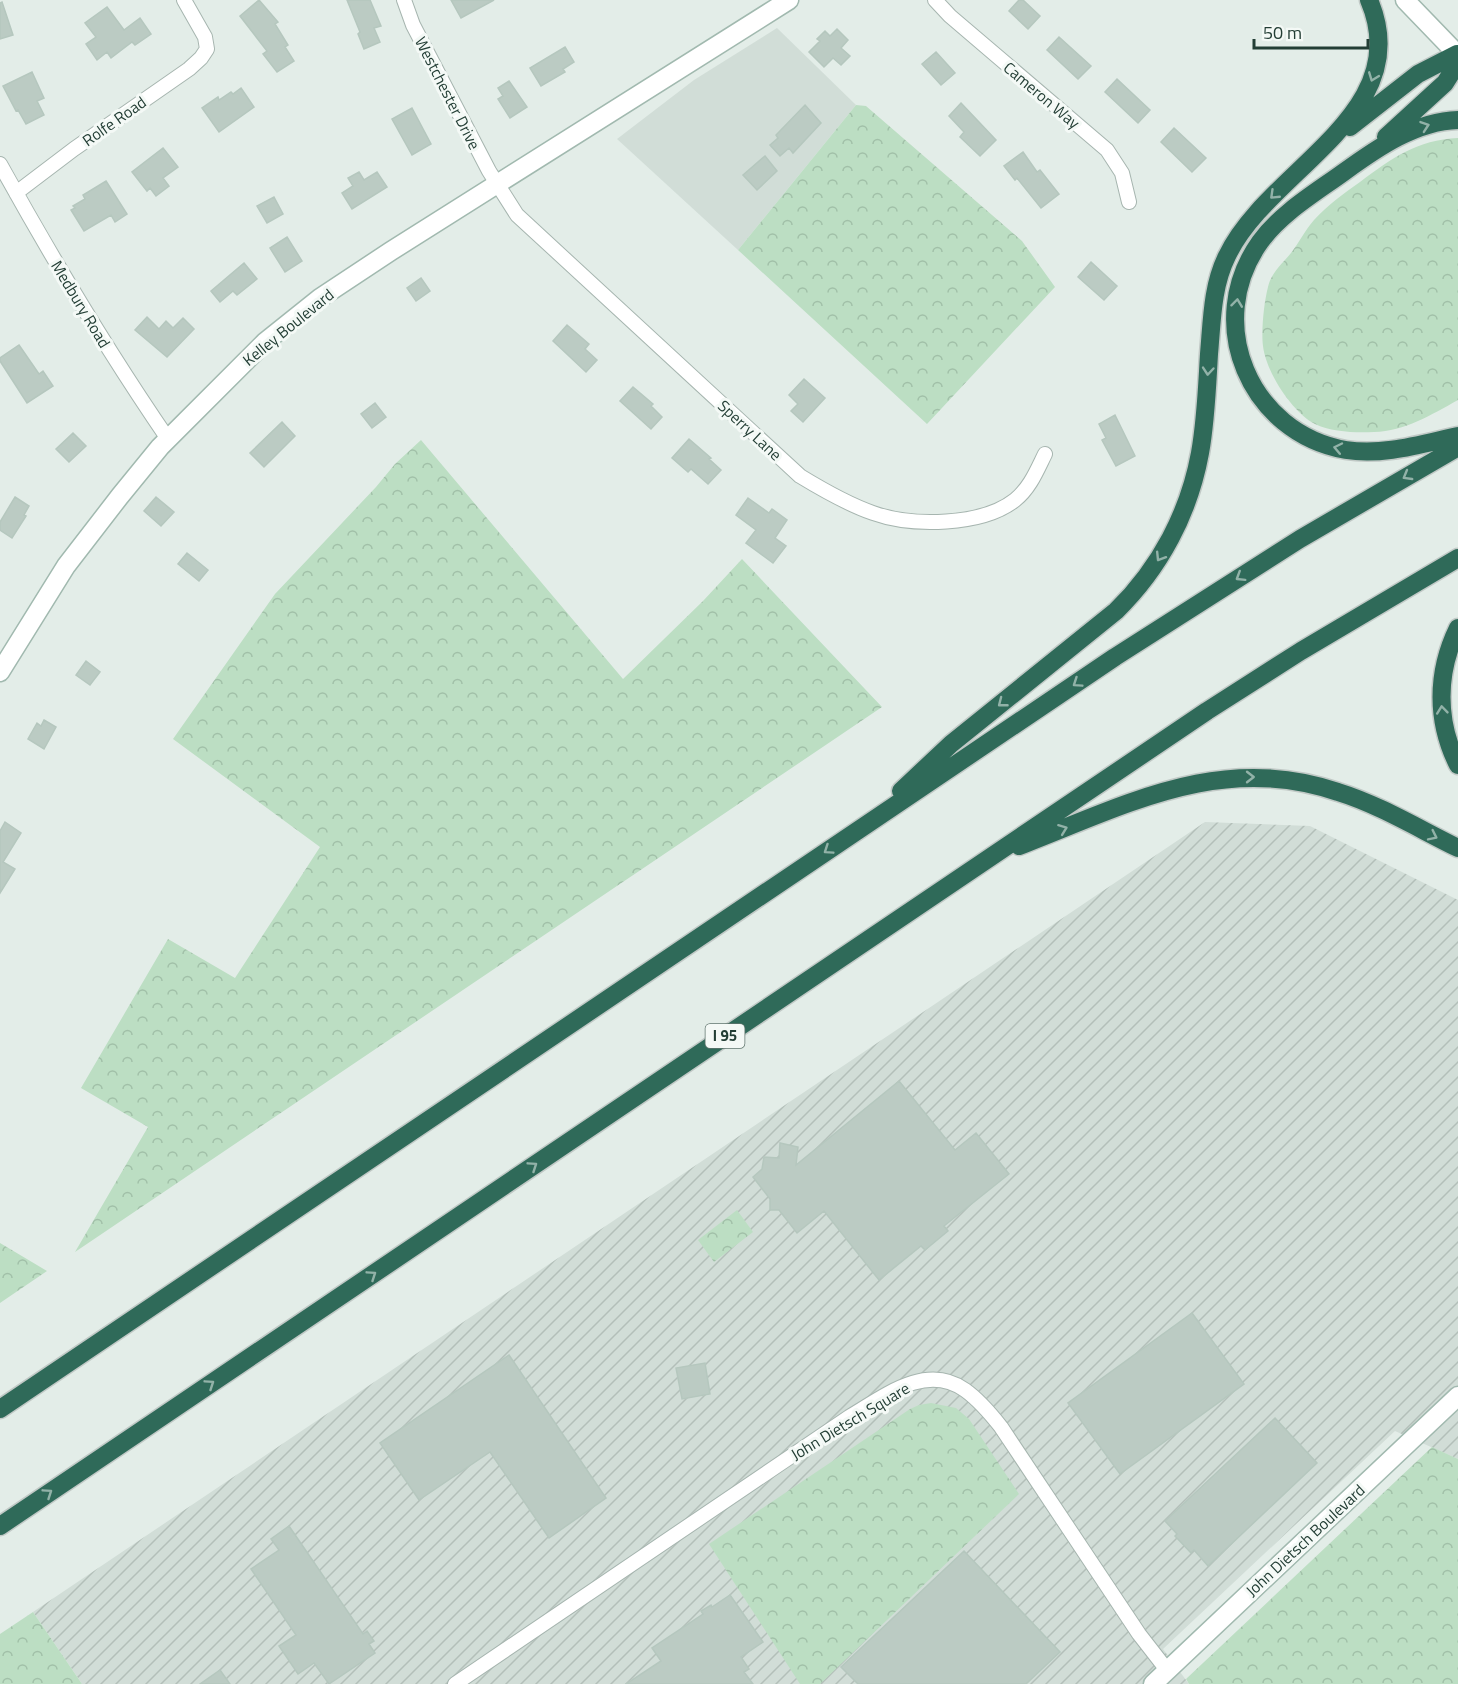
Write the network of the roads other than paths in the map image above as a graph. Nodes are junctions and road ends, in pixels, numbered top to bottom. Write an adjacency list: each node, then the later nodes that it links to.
1 (184, 0): 13 (street, Rolfe Road)
2 (404, 0): 12 (street, Westchester Drive)
3 (789, 0): 12 (main road, Kelley Boulevard)
4 (935, 0): 14 (street, Cameron Way)
5 (1369, 0): 9 (highway, one-way to 9)
6 (1405, 0): 7 (main road)
7 (1457, 54): 9 (highway); 10 (highway)
8 (1458, 120): 10 (highway, one-way to 8)
9 (1316, 154): 23 (highway, one-way to 23)
10 (1357, 162): 15 (highway, one-way to 10)
11 (0, 164): 13 (street, Medbury Road)
12 (496, 184): 16 (main road, Kelley Boulevard); 18 (street, Sperry Lane)
13 (16, 193): 16 (street, Medbury Road)
14 (1129, 202)
15 (1458, 436)
16 (168, 439): 21 (main road, Kelley Boulevard)
17 (1458, 447): 23 (highway, one-way to 23)
18 (1046, 454)
19 (1458, 558): 25 (highway, I 95)
20 (1458, 628): 22 (highway, one-way to 20)
21 (0, 672)
22 (1458, 765)
23 (862, 827): 27 (highway, one-way to 27)
24 (1458, 848): 25 (highway, one-way to 24)
25 (989, 858): 28 (highway, I 95, one-way to 25)
26 (1458, 1396): 29 (main road, John Dietsch Boulevard)
27 (0, 1409)
28 (0, 1526)
29 (1167, 1670): 30 (street, John Dietsch Square); 31 (main road, John Dietsch Boulevard)
30 (455, 1684)
31 (1152, 1684)

